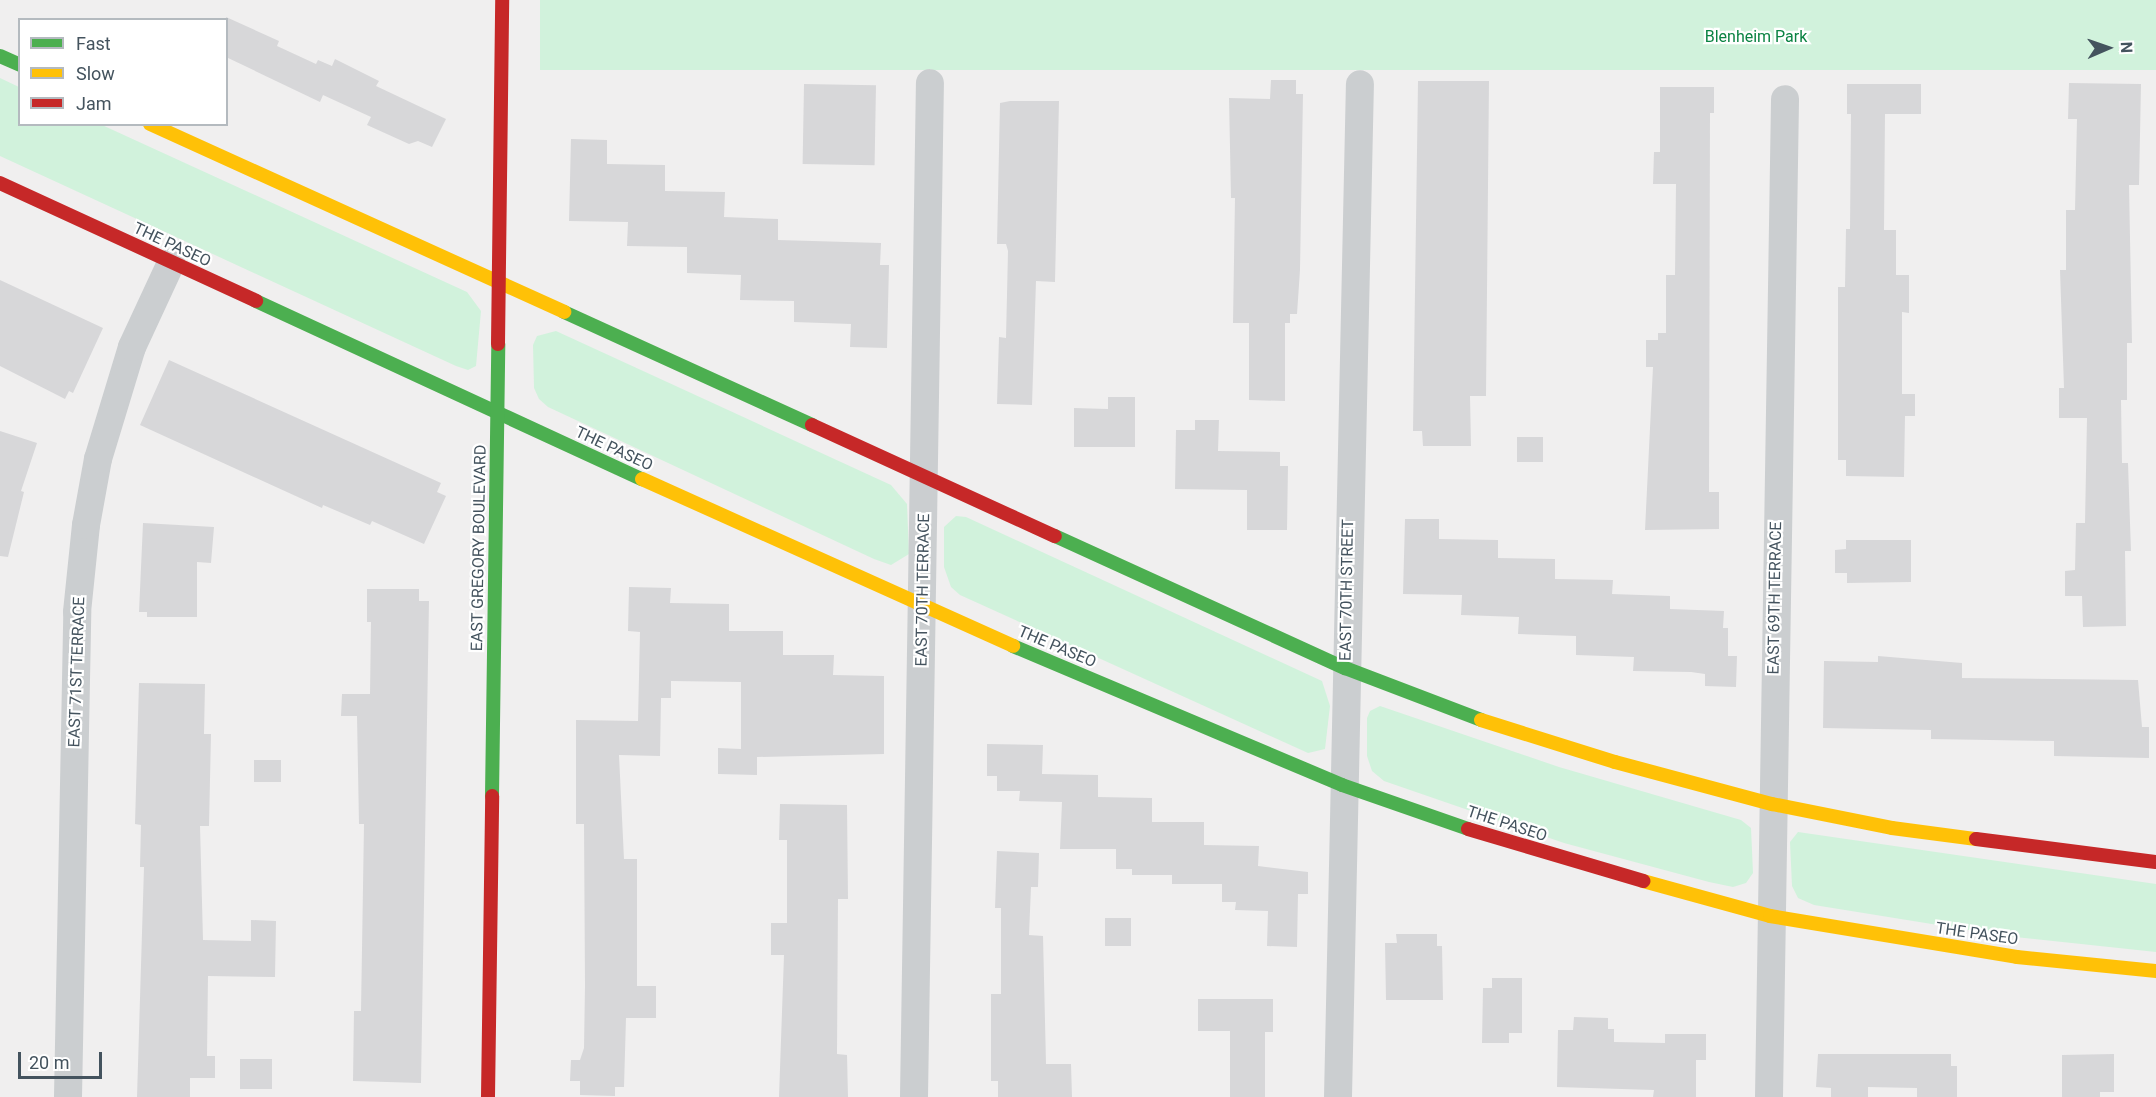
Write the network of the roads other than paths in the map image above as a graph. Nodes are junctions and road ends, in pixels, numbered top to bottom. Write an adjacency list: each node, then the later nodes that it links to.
1 (502, 0): 10 (main road, EAST GREGORY BOULEVARD)
2 (0, 56): 3 (main road)
3 (18, 64)
4 (930, 83): 12 (street, EAST 70TH TERRACE)
5 (1360, 84): 14 (street, EAST 70TH STREET)
6 (1785, 99): 16 (street, EAST 69TH TERRACE)
7 (154, 126): 10 (main road)
8 (0, 183): 9 (main road, THE PASEO)
9 (171, 263): 11 (main road, THE PASEO); 20 (street, EAST 71ST TERRACE)
10 (499, 283): 11 (main road, EAST GREGORY BOULEVARD); 12 (main road)
11 (497, 414): 13 (main road, THE PASEO); 21 (main road, EAST GREGORY BOULEVARD)
12 (924, 480): 13 (street, EAST 70TH TERRACE); 14 (main road)
13 (923, 608): 15 (main road, THE PASEO); 22 (street, EAST 70TH TERRACE)
14 (1345, 668): 15 (street, EAST 70TH STREET); 16 (main road)
15 (1342, 785): 18 (main road, THE PASEO); 23 (street, EAST 70TH STREET)
16 (1772, 804): 17 (main road); 18 (street, EAST 69TH TERRACE)
17 (2156, 862)
18 (1770, 916): 19 (main road, THE PASEO); 24 (street, EAST 69TH TERRACE)
19 (2156, 971)
20 (68, 1097)
21 (488, 1097)
22 (914, 1097)
23 (1338, 1097)
24 (1769, 1097)

